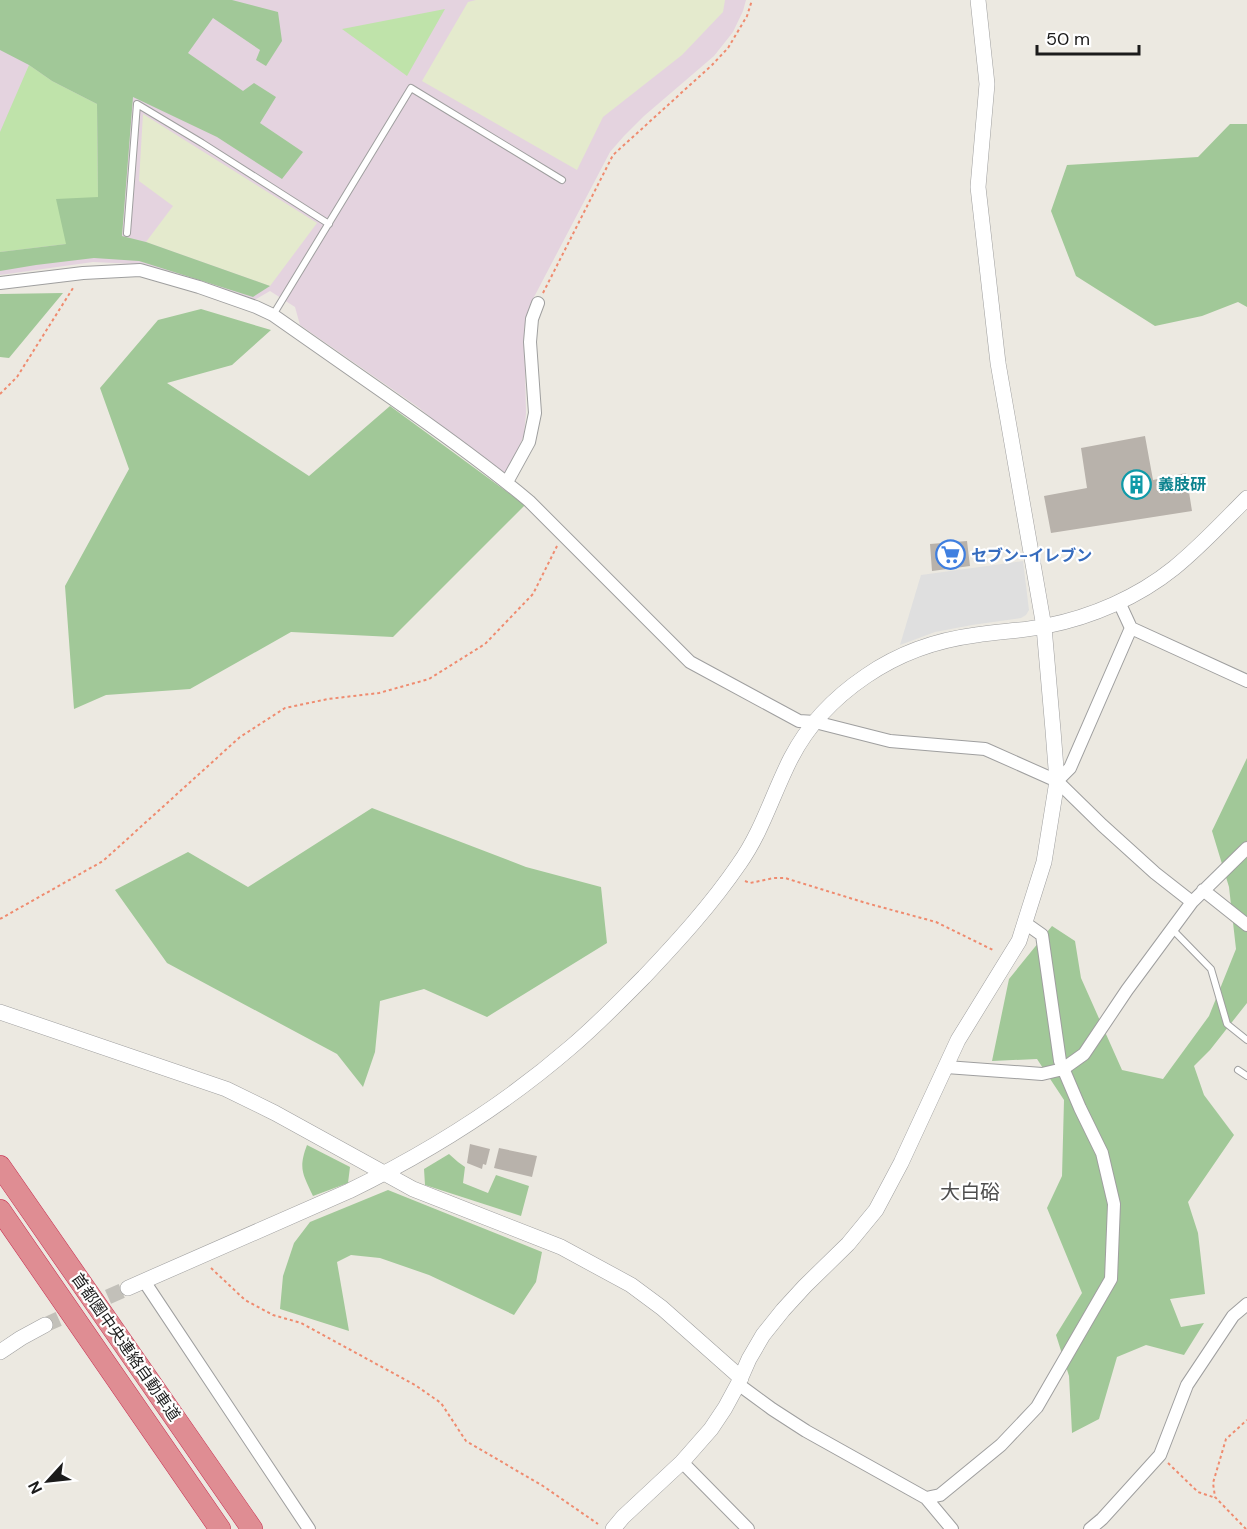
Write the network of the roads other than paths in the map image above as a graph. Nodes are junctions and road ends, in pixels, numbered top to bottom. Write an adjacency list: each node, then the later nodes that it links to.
1 (978, 0): 11 (street)
2 (562, 180): 3 (lane)
3 (329, 224): 4 (lane); 7 (lane)
4 (127, 233)
5 (0, 283): 7 (street)
6 (538, 303): 8 (street)
7 (273, 315): 8 (street)
8 (507, 482): 14 (street)
9 (1247, 498): 10 (street)
10 (1119, 602): 11 (street); 12 (street)
11 (1044, 627): 14 (street); 15 (street)
12 (1131, 628): 13 (street); 15 (street)
13 (1247, 681)
14 (814, 722): 15 (street); 29 (street)
15 (1057, 781): 18 (street); 19 (street)
16 (1247, 848): 17 (street)
17 (1203, 890): 18 (street); 20 (street)
18 (1192, 902): 21 (street)
19 (1025, 923): 24 (street); 25 (street)
20 (1247, 925)
21 (1172, 929): 23 (lane); 25 (street)
22 (0, 1011): 29 (street)
23 (1247, 1040)
24 (946, 1066): 25 (street); 36 (street)
25 (1063, 1069): 38 (street)
26 (1238, 1070): 27 (lane)
27 (1247, 1076)
28 (0, 1166): 40 (highway, 首都圏中央連絡自動車道)
29 (384, 1174): 31 (street); 36 (street)
30 (0, 1210): 39 (highway, 首都圏中央連絡自動車道)
31 (144, 1281): 32 (street); 41 (street)
32 (128, 1288)
33 (1247, 1304): 45 (street)
34 (45, 1325): 35 (street)
35 (0, 1352)
36 (739, 1381): 37 (street); 38 (street)
37 (682, 1462): 42 (street); 43 (street)
38 (927, 1498): 44 (street)
39 (220, 1529)
40 (252, 1529)
41 (309, 1529)
42 (613, 1529)
43 (748, 1529)
44 (952, 1529)
45 (1090, 1529)

